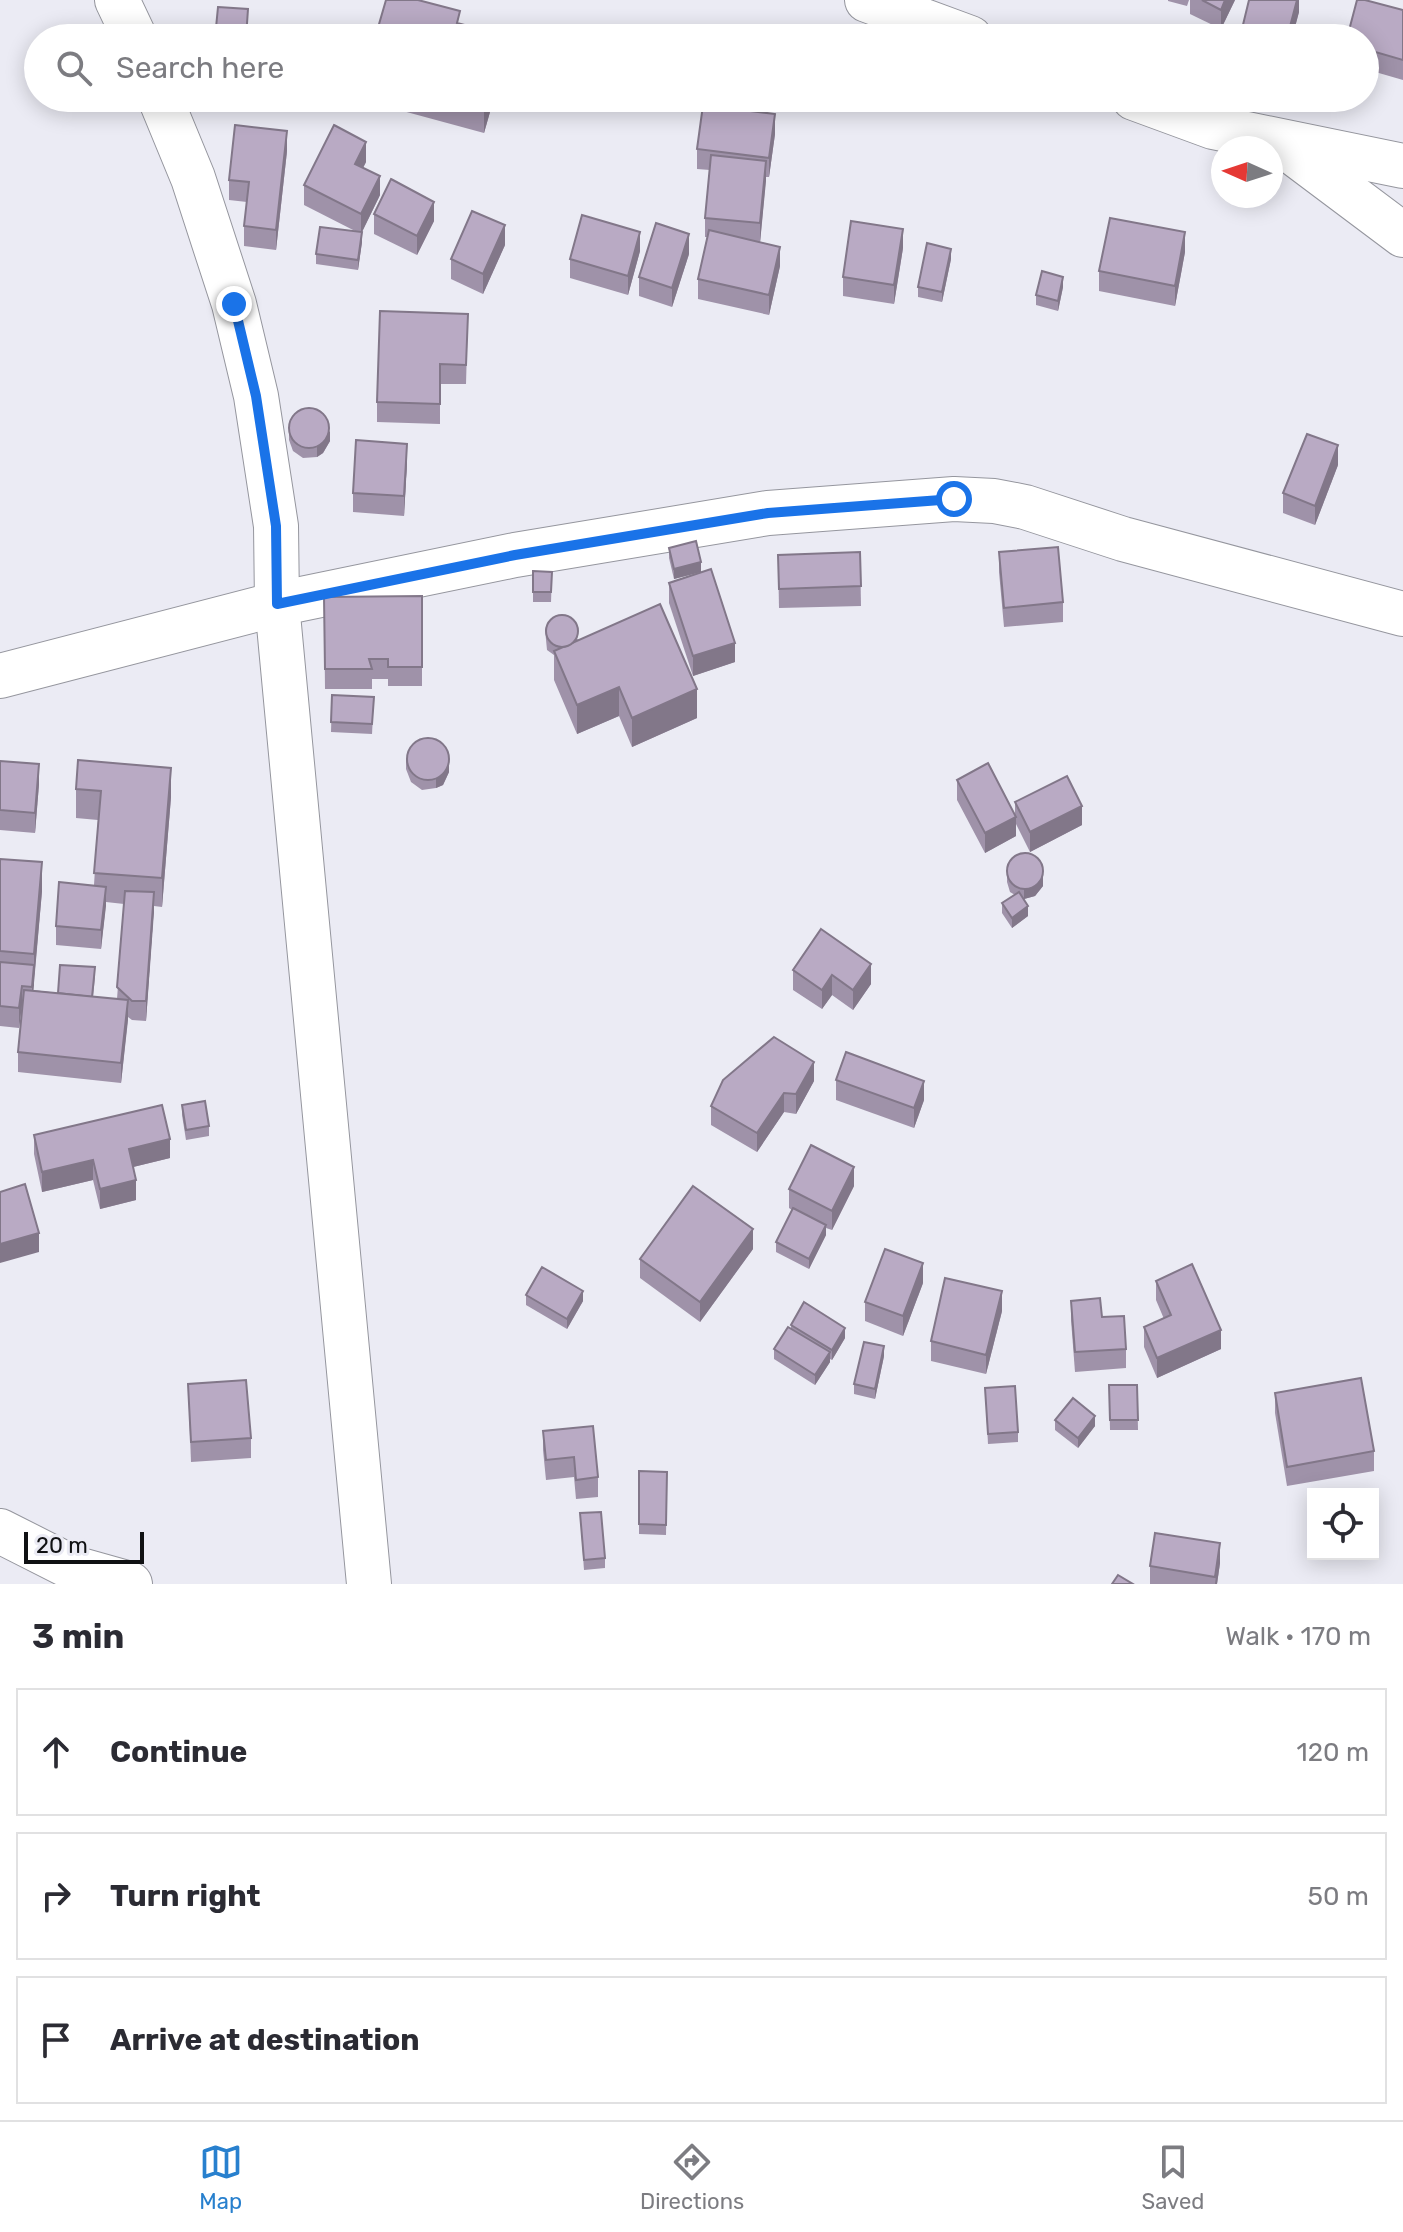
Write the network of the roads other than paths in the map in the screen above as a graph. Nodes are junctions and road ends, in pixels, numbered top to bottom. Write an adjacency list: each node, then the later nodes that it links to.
1 (117, 0): 3 (street)
2 (867, 0): 4 (street)
3 (128, 24)
4 (932, 24)
5 (166, 112): 12 (street)
6 (1172, 112): 7 (street)
7 (1257, 136)
8 (1283, 141): 10 (street)
9 (1283, 145): 11 (street)
10 (1403, 166)
11 (1403, 235)
12 (277, 604): 13 (street); 14 (street); 17 (street)
13 (1403, 614)
14 (0, 676)
15 (0, 1531): 16 (street)
16 (130, 1584)
17 (369, 1584)

